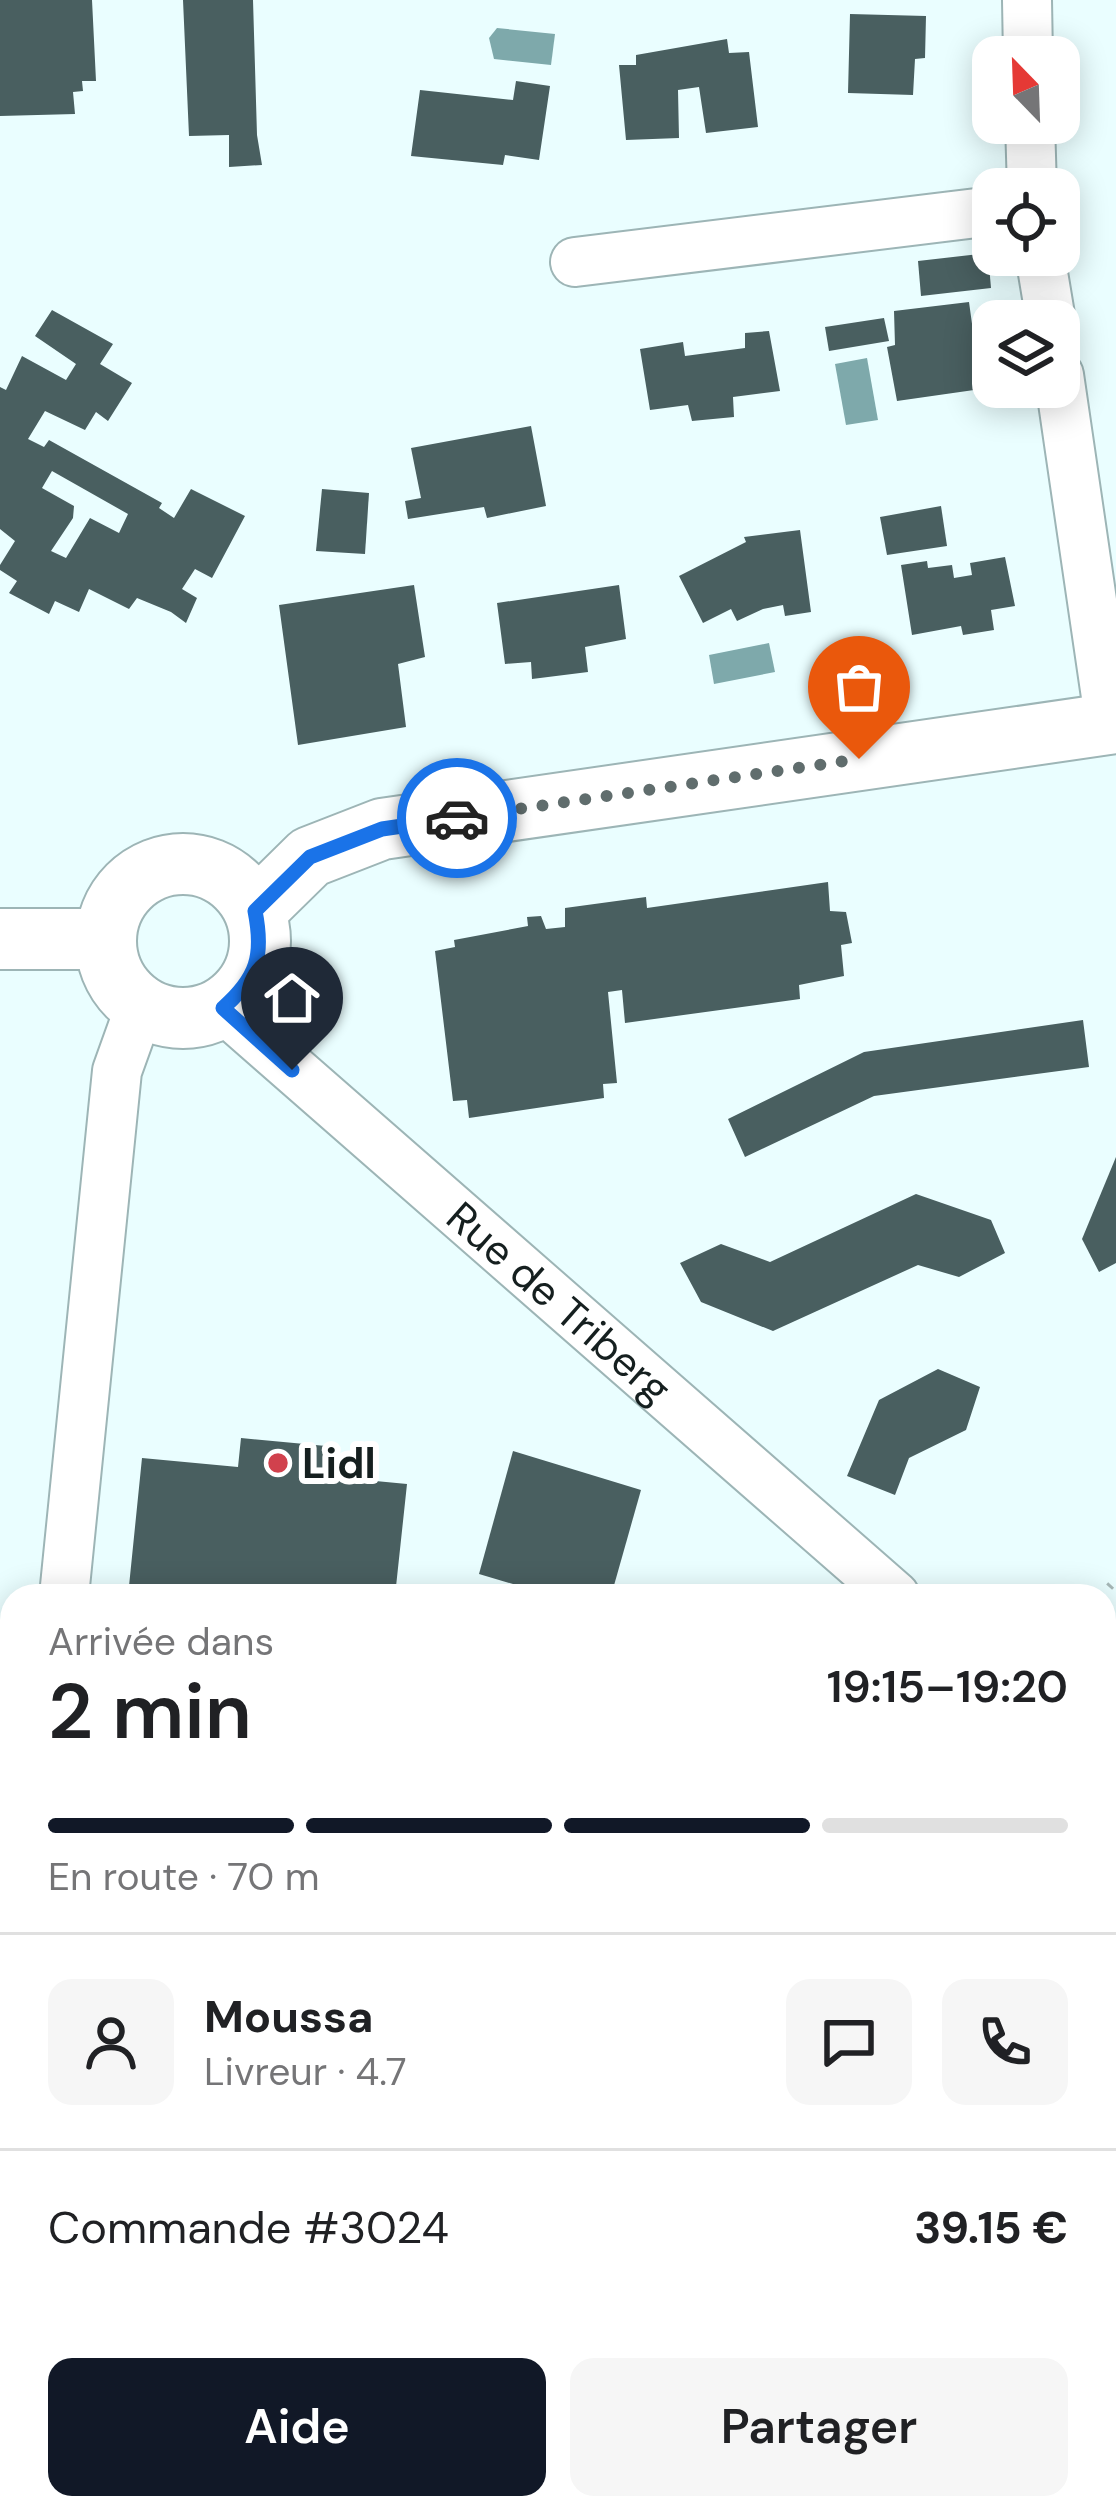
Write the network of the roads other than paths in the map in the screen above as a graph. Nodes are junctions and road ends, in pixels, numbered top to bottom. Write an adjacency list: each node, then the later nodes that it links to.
1 (1028, 0): 2 (street)
2 (1028, 36)
3 (972, 214): 4 (street)
4 (574, 262)
5 (1064, 408): 6 (street)
6 (1113, 724): 7 (street)
7 (255, 911): 9 (street); 11 (street)
8 (0, 939): 9 (street)
9 (105, 939): 10 (street)
10 (140, 1006): 11 (street); 12 (street)
11 (223, 1008): 13 (street, Rue de Triberg)
12 (65, 1584)
13 (881, 1584)

